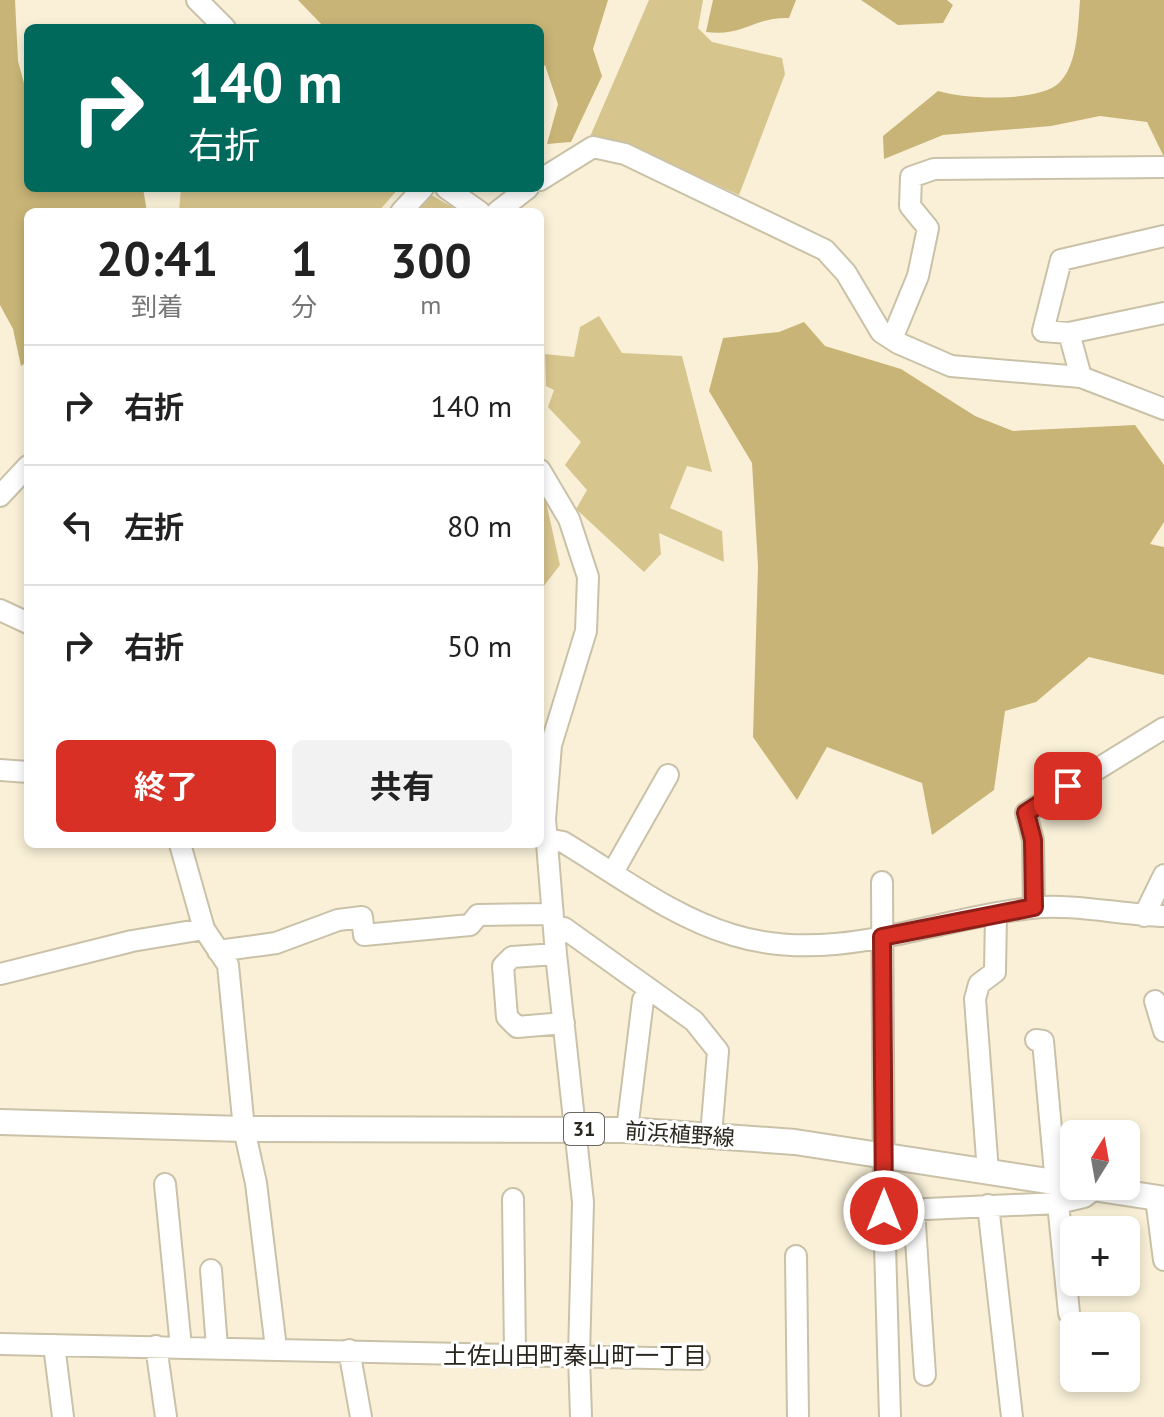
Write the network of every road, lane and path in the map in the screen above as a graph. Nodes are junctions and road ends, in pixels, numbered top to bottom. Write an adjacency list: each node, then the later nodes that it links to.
1 (197, 0): 2 (street)
2 (221, 24)
3 (1164, 167): 14 (street)
4 (544, 178): 14 (street)
5 (419, 192): 8 (street)
6 (452, 192): 9 (street)
7 (523, 192): 10 (street)
8 (405, 208)
9 (474, 208)
10 (502, 208)
11 (1164, 236): 13 (street)
12 (1164, 313): 13 (street)
13 (1069, 333): 15 (street)
14 (892, 339): 15 (street)
15 (1081, 377): 16 (street)
16 (1164, 409)
17 (24, 470): 19 (street)
18 (544, 477): 26 (street)
19 (0, 496)
20 (0, 610): 21 (street)
21 (24, 621)
22 (1164, 728): 31 (street)
23 (0, 770): 24 (street)
24 (24, 772)
25 (668, 775): 28 (street)
26 (544, 825): 28 (street); 34 (street)
27 (181, 848): 35 (street)
28 (613, 872): 36 (street)
29 (1164, 875): 33 (street)
30 (882, 882): 36 (street)
31 (1034, 907): 32 (street); 33 (street)
32 (996, 914): 36 (street); 51 (street)
33 (1154, 916)
34 (553, 921): 37 (street); 38 (street); 49 (street)
35 (204, 929): 37 (street); 39 (street)
36 (882, 937): 50 (street)
37 (218, 951): 46 (street)
38 (556, 954): 42 (street); 42 (street)
39 (0, 974)
40 (643, 1000): 48 (street)
41 (1155, 1001): 43 (street)
42 (564, 1023): 47 (street)
43 (1164, 1031)
44 (1036, 1040): 53 (street)
45 (0, 1122): 46 (main road, 前浜植野線 / 31)
46 (244, 1129): 47 (main road, 前浜植野線 / 31); 68 (street)
47 (575, 1129): 48 (main road, 前浜植野線 / 31); 71 (street)
48 (627, 1130): 49 (main road, 前浜植野線 / 31)
49 (711, 1135): 50 (main road, 前浜植野線 / 31)
50 (883, 1155): 51 (main road, 前浜植野線 / 31); 58 (street)
51 (988, 1172): 53 (main road, 前浜植野線 / 31)
52 (165, 1184): 66 (street)
53 (1057, 1194): 54 (main road, 前浜植野線 / 31); 56 (street); 62 (street)
54 (1160, 1198): 60 (street)
55 (513, 1199): 70 (street)
56 (988, 1205): 57 (street); 80 (street)
57 (914, 1210): 58 (street); 73 (street)
58 (884, 1211): 79 (street)
59 (796, 1256): 78 (street)
60 (1164, 1260)
61 (211, 1270): 67 (street)
62 (1069, 1312)
63 (0, 1344): 64 (street)
64 (54, 1345): 65 (street); 74 (street)
65 (156, 1346): 66 (street); 75 (street)
66 (181, 1347): 67 (street)
67 (217, 1347): 68 (street)
68 (276, 1348): 69 (street)
69 (349, 1350): 70 (street); 76 (street)
70 (515, 1352): 71 (street)
71 (579, 1356): 72 (street); 77 (street)
72 (699, 1359)
73 (925, 1375)
74 (63, 1417)
75 (166, 1417)
76 (361, 1417)
77 (581, 1417)
78 (798, 1417)
79 (890, 1417)
80 (1012, 1417)

